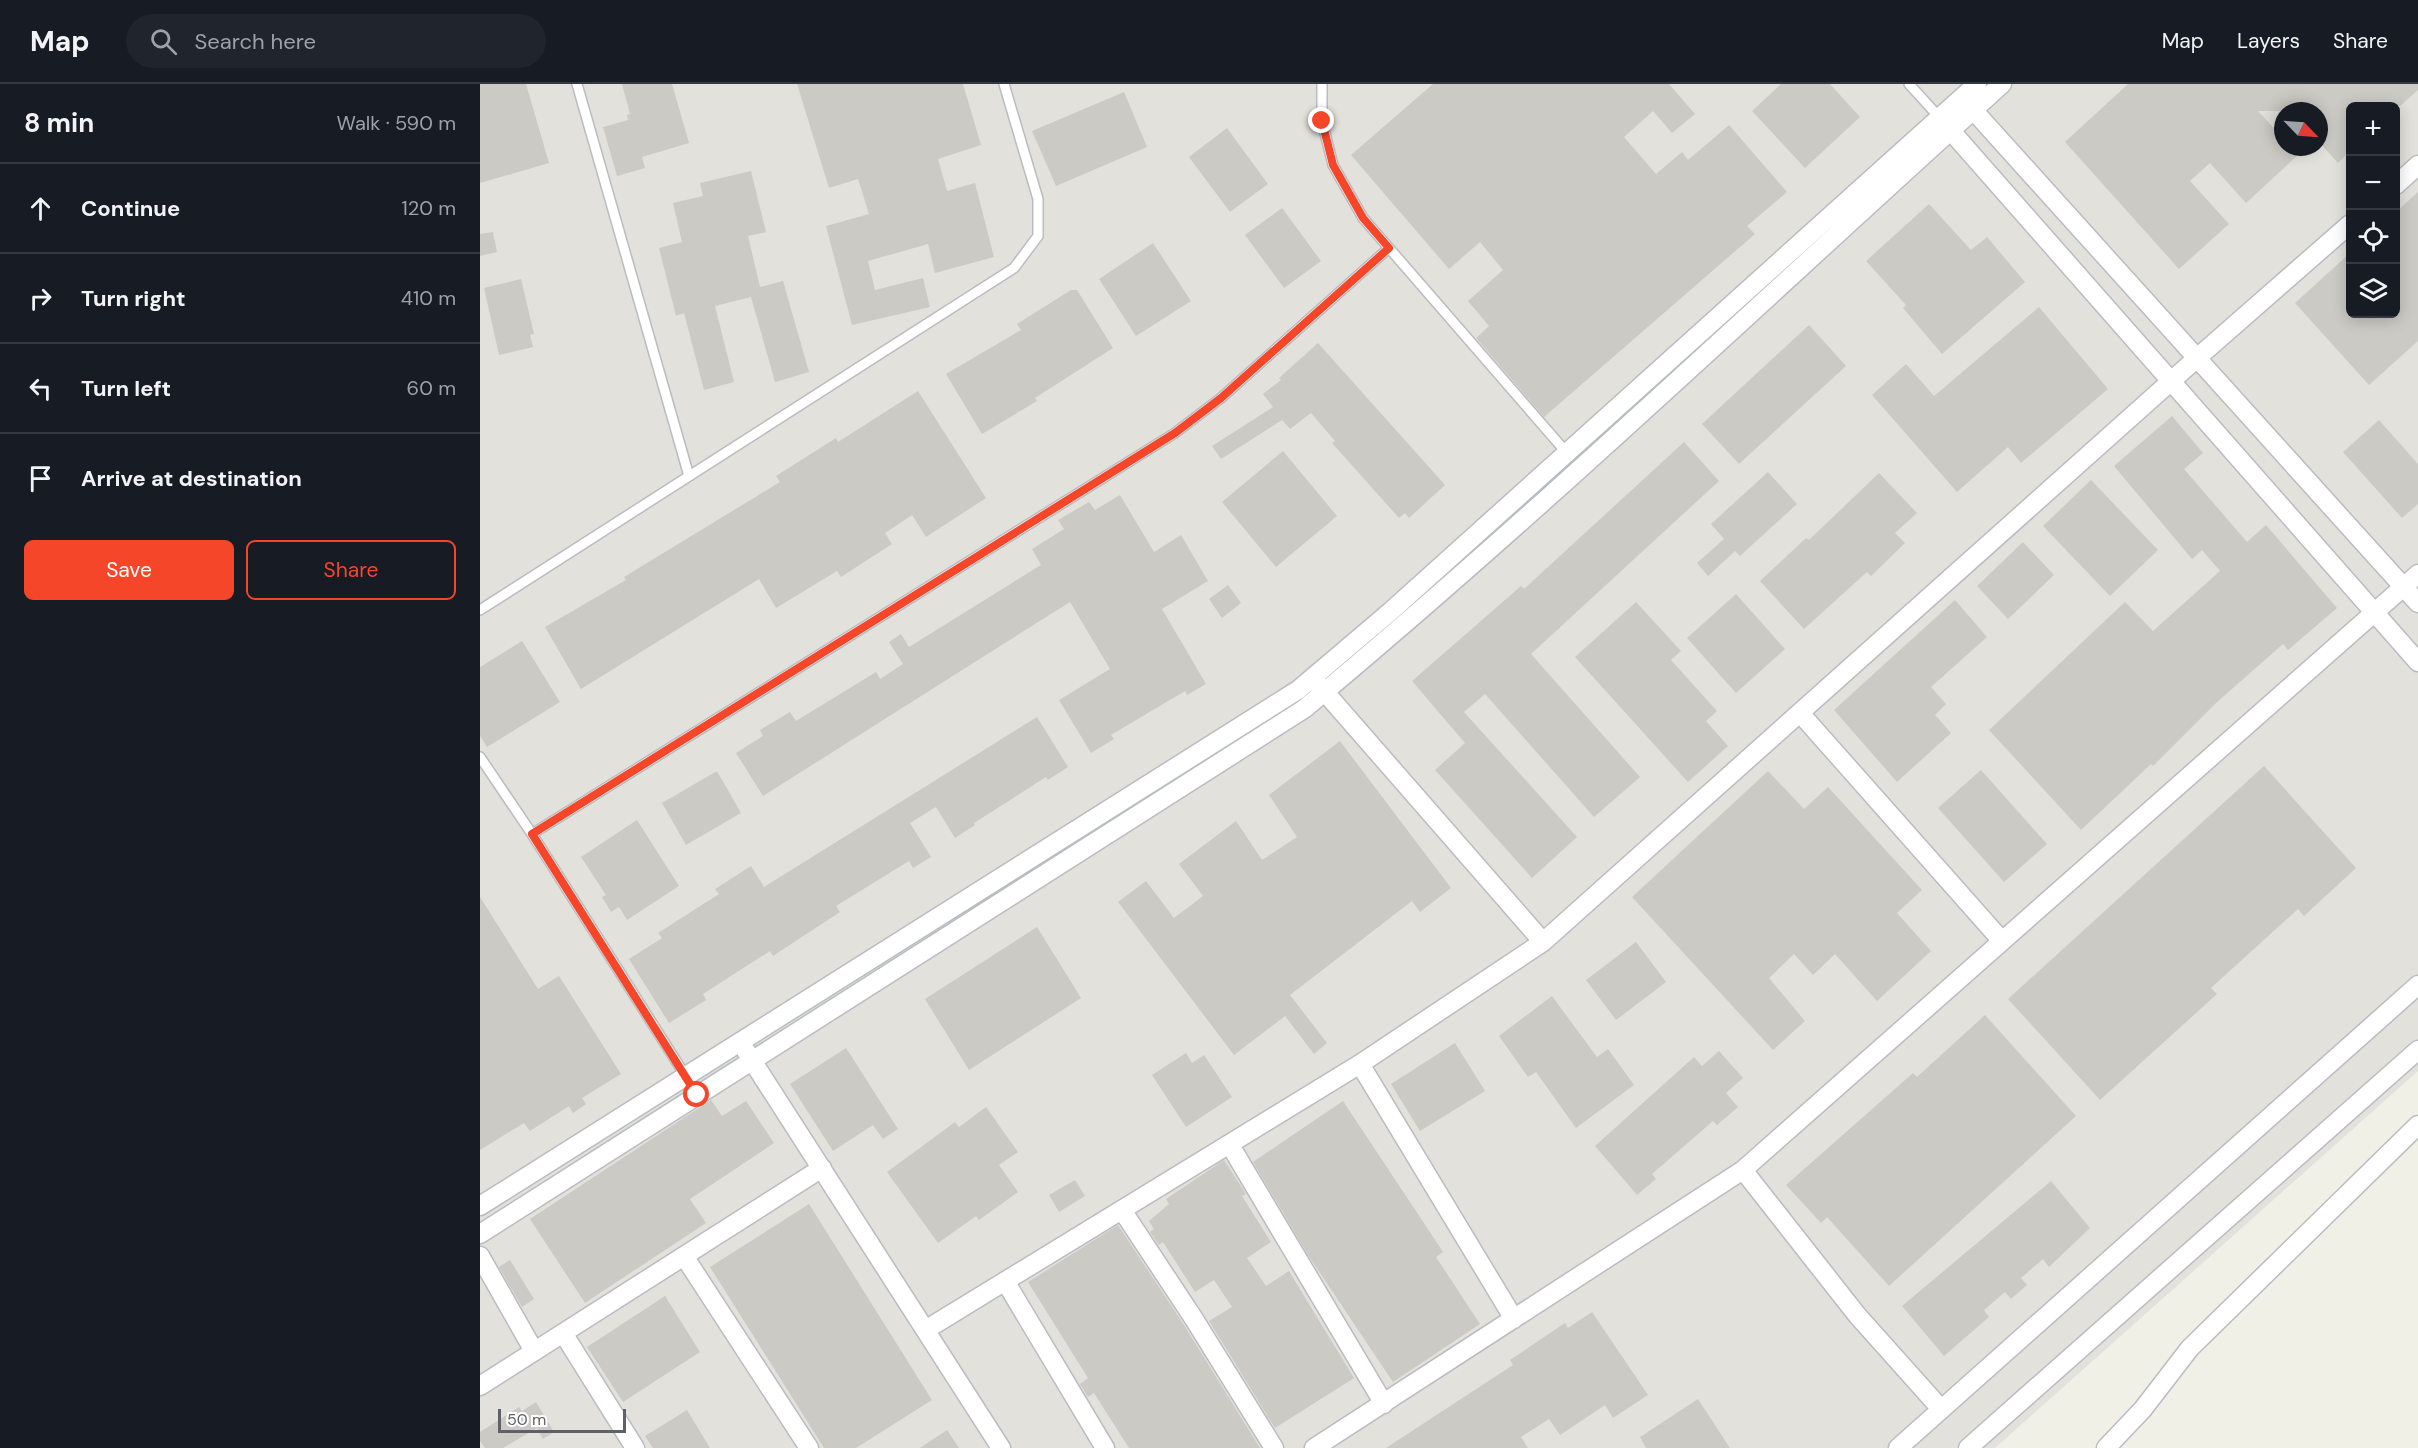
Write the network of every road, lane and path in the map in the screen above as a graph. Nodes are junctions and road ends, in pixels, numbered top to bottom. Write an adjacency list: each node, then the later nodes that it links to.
1 (577, 84): 16 (lane)
2 (1004, 84): 16 (lane)
3 (1322, 84): 12 (lane)
4 (1909, 84): 8 (lane)
5 (1977, 84): 7 (street)
6 (2001, 84): 7 (street)
7 (1967, 104): 8 (street); 13 (street)
8 (1945, 123): 14 (street); 15 (street); 24 (street)
9 (2418, 165): 10 (street)
10 (2400, 181)
11 (2346, 228): 13 (street)
12 (1389, 248): 15 (lane); 27 (lane)
13 (2197, 358): 14 (street); 18 (street)
14 (2172, 382): 21 (street); 25 (street)
15 (1566, 452): 23 (street)
16 (689, 476): 20 (lane)
17 (2418, 573): 18 (street)
18 (2403, 587): 19 (street); 21 (street)
19 (2418, 603)
20 (480, 609)
21 (2375, 612): 22 (street); 28 (street)
22 (2418, 662)
23 (1312, 677): 24 (street); 31 (street)
24 (1325, 692): 29 (street); 33 (street)
25 (1800, 713): 28 (street); 29 (street)
26 (480, 757): 27 (lane)
27 (532, 834): 35 (lane)
28 (2002, 941): 40 (street)
29 (1543, 942): 34 (street)
30 (2418, 986): 53 (street)
31 (740, 1042): 33 (street); 35 (street)
32 (2418, 1050): 61 (street)
33 (752, 1060): 36 (street); 39 (street)
34 (1360, 1064): 38 (street); 47 (street)
35 (685, 1077): 36 (lane); 41 (street)
36 (697, 1095): 43 (street)
37 (2418, 1125): 62 (street)
38 (1230, 1145): 42 (street); 52 (street)
39 (822, 1168): 45 (street); 48 (street)
40 (1743, 1170): 47 (street); 53 (street)
41 (480, 1206)
42 (1122, 1210): 46 (street); 58 (street)
43 (480, 1234)
44 (480, 1256): 50 (street)
45 (684, 1256): 49 (street); 55 (street)
46 (1005, 1281): 48 (street); 57 (street)
47 (1515, 1319): 52 (street)
48 (927, 1329): 56 (street)
49 (563, 1333): 50 (street); 54 (street)
50 (534, 1351): 51 (street)
51 (480, 1386)
52 (1384, 1404): 59 (street)
53 (1941, 1409): 60 (street)
54 (635, 1448)
55 (809, 1448)
56 (1001, 1448)
57 (1105, 1448)
58 (1274, 1448)
59 (1314, 1448)
60 (1898, 1448)
61 (1968, 1448)
62 (2106, 1448)

